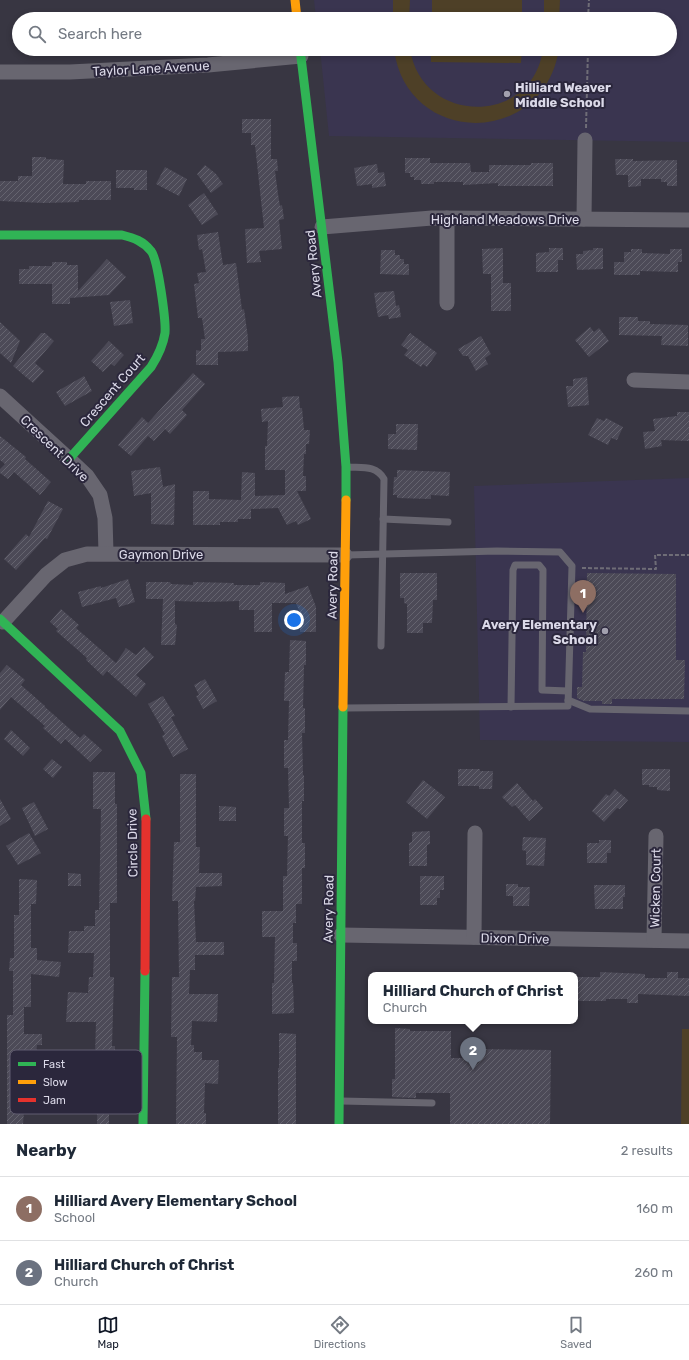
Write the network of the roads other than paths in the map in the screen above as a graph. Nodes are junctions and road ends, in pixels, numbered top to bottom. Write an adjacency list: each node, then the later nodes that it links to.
1 (294, 0): 2 (main road)
2 (296, 12)
3 (272, 56): 5 (street, Taylor Lane Avenue)
4 (301, 56): 10 (main road, Avery Road)
5 (0, 72)
6 (585, 140): 8 (street)
7 (447, 218): 8 (street, Highland Meadows Drive); 10 (street, Highland Meadows Drive); 12 (street)
8 (584, 219): 9 (street, Highland Meadows Drive)
9 (689, 220)
10 (322, 227): 17 (main road, Avery Road)
11 (0, 235): 16 (main road, Crescent Court)
12 (447, 303)
13 (634, 380): 14 (street)
14 (689, 382)
15 (0, 396): 16 (street, Crescent Drive)
16 (69, 459): 20 (street, Crescent Drive)
17 (346, 467): 18 (lane); 21 (main road, Avery Road)
18 (384, 519): 19 (lane); 22 (lane)
19 (448, 522)
20 (106, 554): 21 (street, Gaymon Drive); 23 (street, Gaymon Drive)
21 (345, 555): 22 (lane); 28 (main road, Avery Road)
22 (383, 555): 24 (lane); 25 (lane)
23 (1, 620): 38 (main road, Circle Drive)
24 (381, 646)
25 (568, 691): 26 (lane); 27 (lane)
26 (568, 700): 27 (lane); 29 (lane)
27 (511, 706): 28 (lane)
28 (343, 708): 32 (main road, Avery Road)
29 (689, 712)
30 (475, 833): 33 (street)
31 (656, 836): 34 (street, Wicken Court)
32 (341, 935): 33 (street, Dixon Drive); 36 (main road, Avery Road)
33 (474, 937): 34 (street, Dixon Drive)
34 (654, 940): 35 (street, Dixon Drive)
35 (689, 941)
36 (339, 1101): 37 (lane); 39 (main road, Avery Road)
37 (432, 1103)
38 (142, 1124)
39 (339, 1124)

